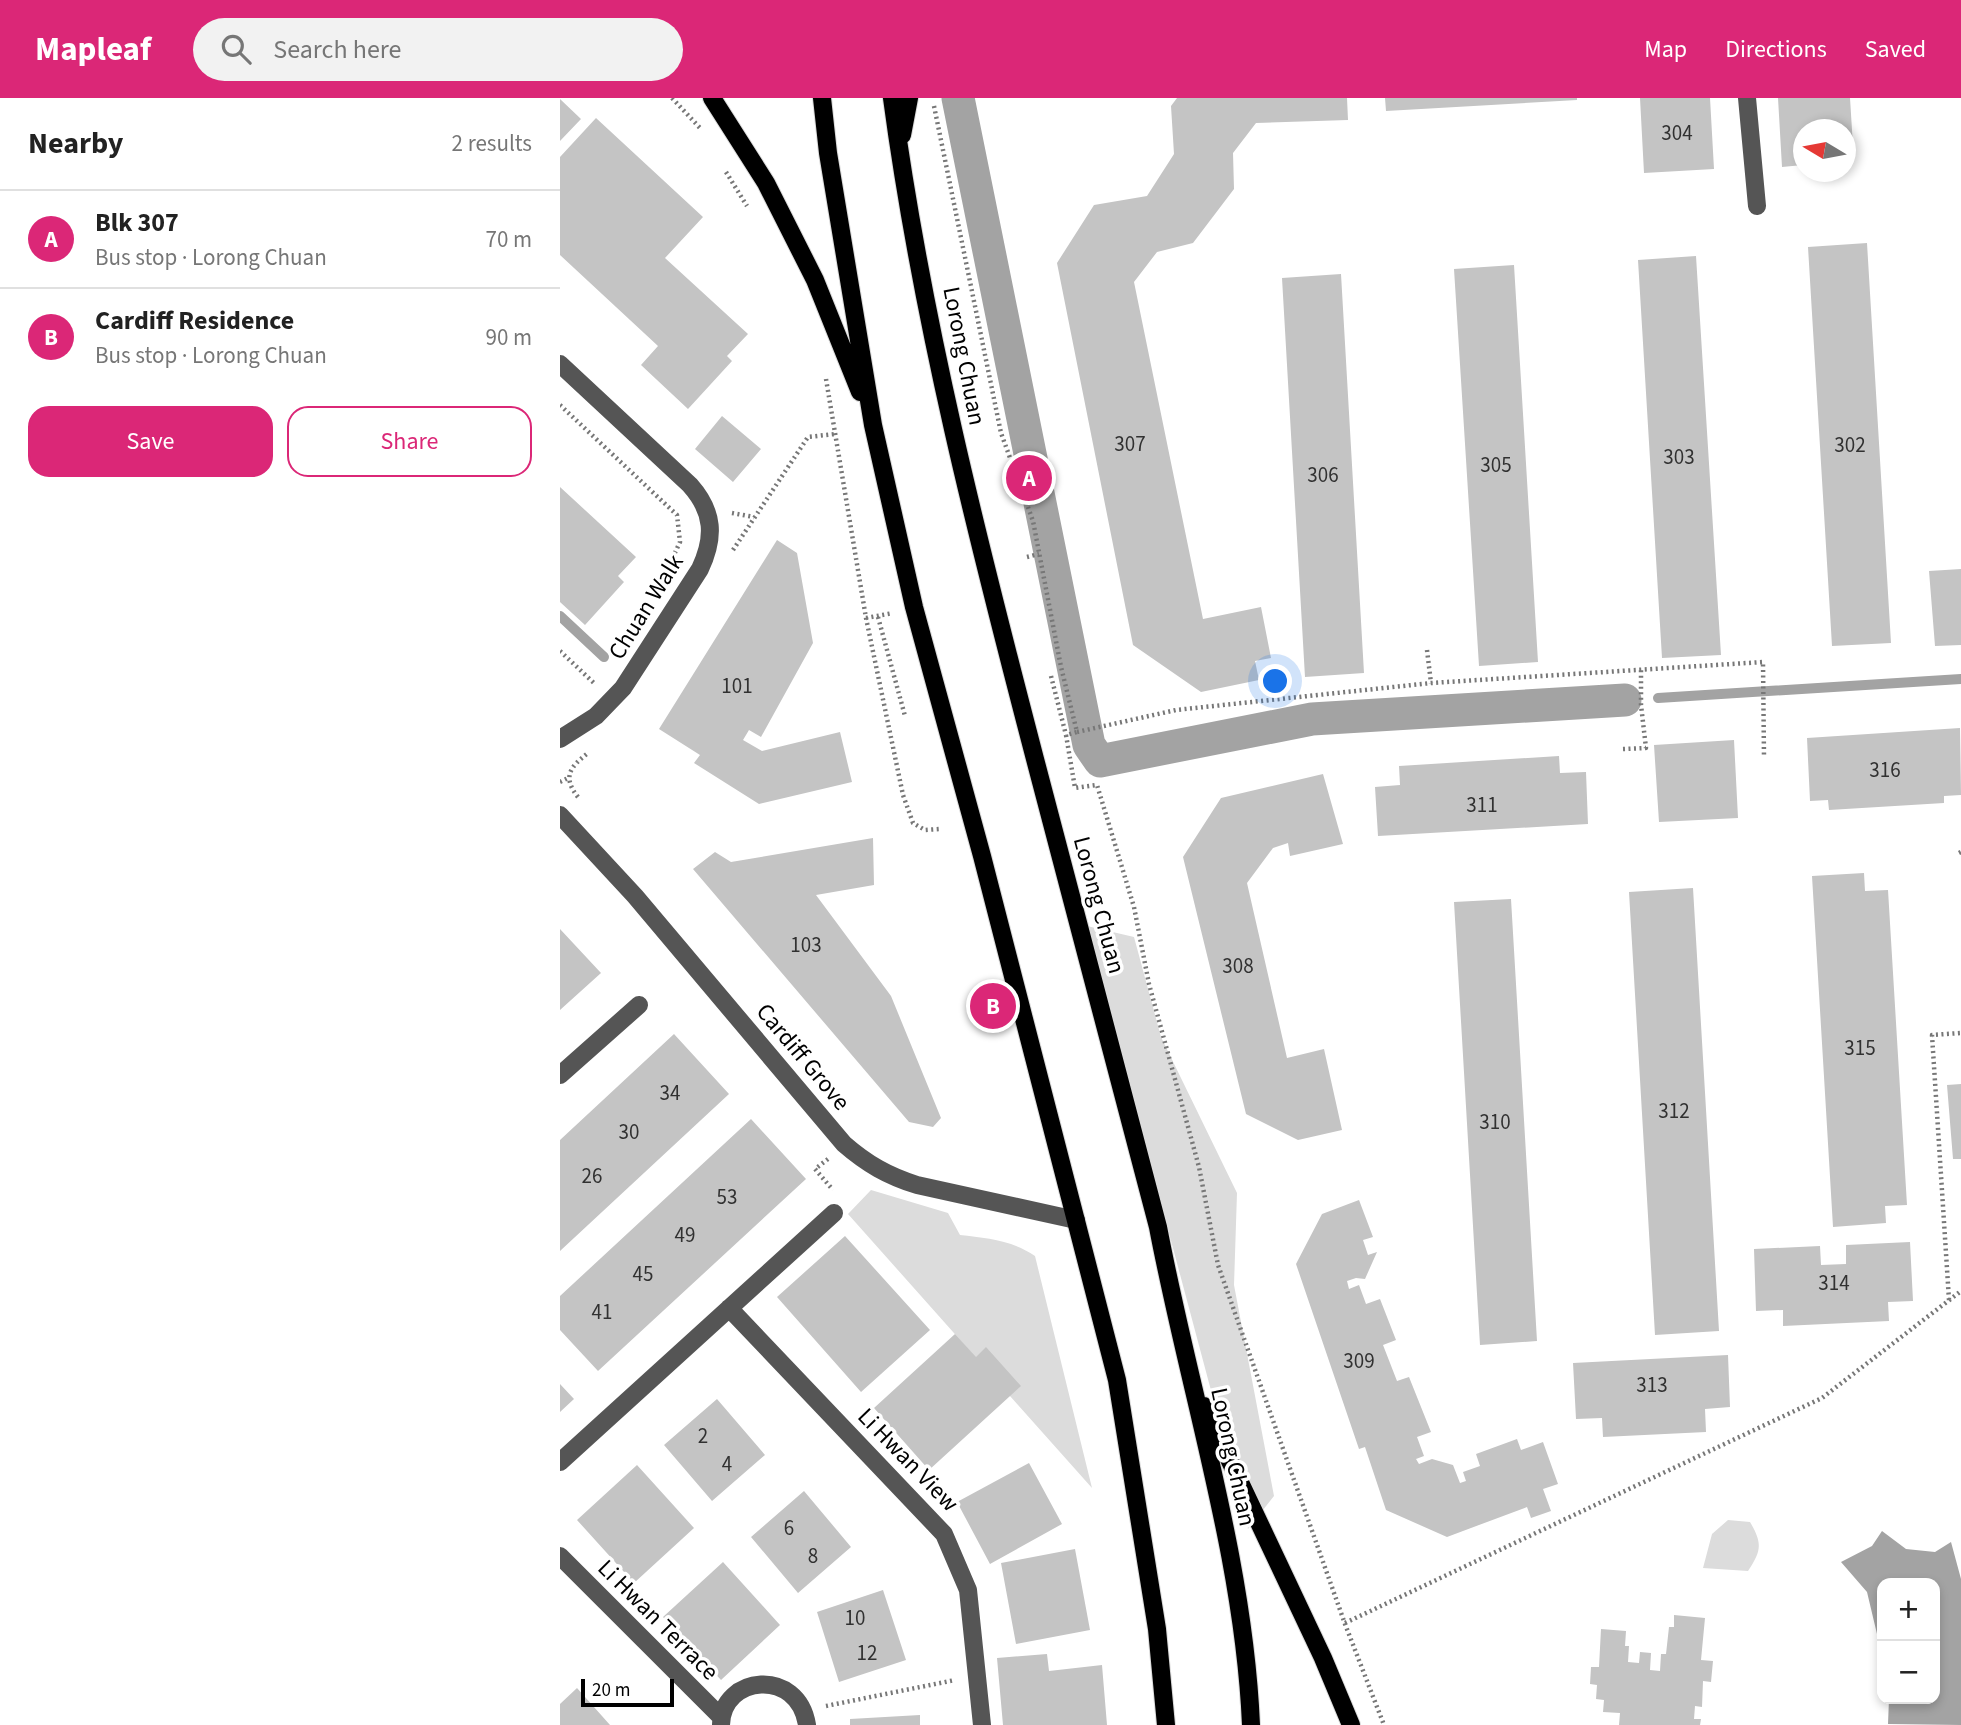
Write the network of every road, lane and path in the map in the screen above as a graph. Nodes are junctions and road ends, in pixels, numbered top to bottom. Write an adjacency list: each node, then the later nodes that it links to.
1 (672, 98): 8 (path)
2 (712, 98): 16 (main road)
3 (822, 98): 16 (main road)
4 (892, 98): 9 (main road, Lorong Chuan)
5 (909, 98): 9 (main road)
6 (932, 98): 20 (path)
7 (1746, 98): 11 (street)
8 (702, 130)
9 (899, 152): 52 (main road, Lorong Chuan)
10 (721, 163): 12 (path)
11 (1757, 206)
12 (748, 207)
13 (560, 364): 36 (street, Chuan Walk)
14 (826, 377): 17 (path)
15 (560, 405): 23 (path)
16 (873, 425): 48 (main road)
17 (835, 434): 19 (path); 24 (path)
18 (724, 512): 19 (path)
19 (754, 517): 22 (path)
20 (1039, 554): 21 (path); 34 (path)
21 (1027, 558)
22 (725, 561)
23 (662, 578)
24 (866, 618): 33 (path); 42 (path)
25 (1427, 650): 30 (path)
26 (560, 651): 31 (path)
27 (1641, 669): 30 (path); 37 (path); 39 (path)
28 (603, 675): 31 (path)
29 (1051, 676): 35 (path)
30 (1431, 683): 34 (path)
31 (596, 685): 32 (path)
32 (586, 694)
33 (905, 716)
34 (1077, 732): 35 (path)
35 (1066, 735): 55 (path)
36 (560, 739)
37 (1623, 749)
38 (592, 750): 40 (path)
39 (1764, 757)
40 (560, 782)
41 (560, 815): 46 (street, Cardiff Grove)
42 (940, 829)
43 (639, 1004): 45 (street)
44 (1961, 1033): 50 (path)
45 (560, 1075)
46 (844, 1144): 47 (path); 48 (street, Cardiff Grove)
47 (834, 1213): 51 (street)
48 (1076, 1220): 60 (main road)
49 (1961, 1291): 50 (path)
50 (1949, 1301): 55 (path)
51 (729, 1308): 53 (street); 56 (street, Li Hwan View)
52 (1191, 1378): 61 (main road, Lorong Chuan); 62 (main road)
53 (560, 1462)
54 (560, 1556): 58 (street, Li Hwan Terrace)
55 (1345, 1623): 63 (path)
56 (978, 1676): 57 (path); 59 (street, Li Hwan View)
57 (806, 1718): 58 (street, Li Hwan Terrace)
58 (721, 1721)
59 (982, 1725)
60 (1166, 1725)
61 (1251, 1725)
62 (1350, 1725)
63 (1384, 1725)

